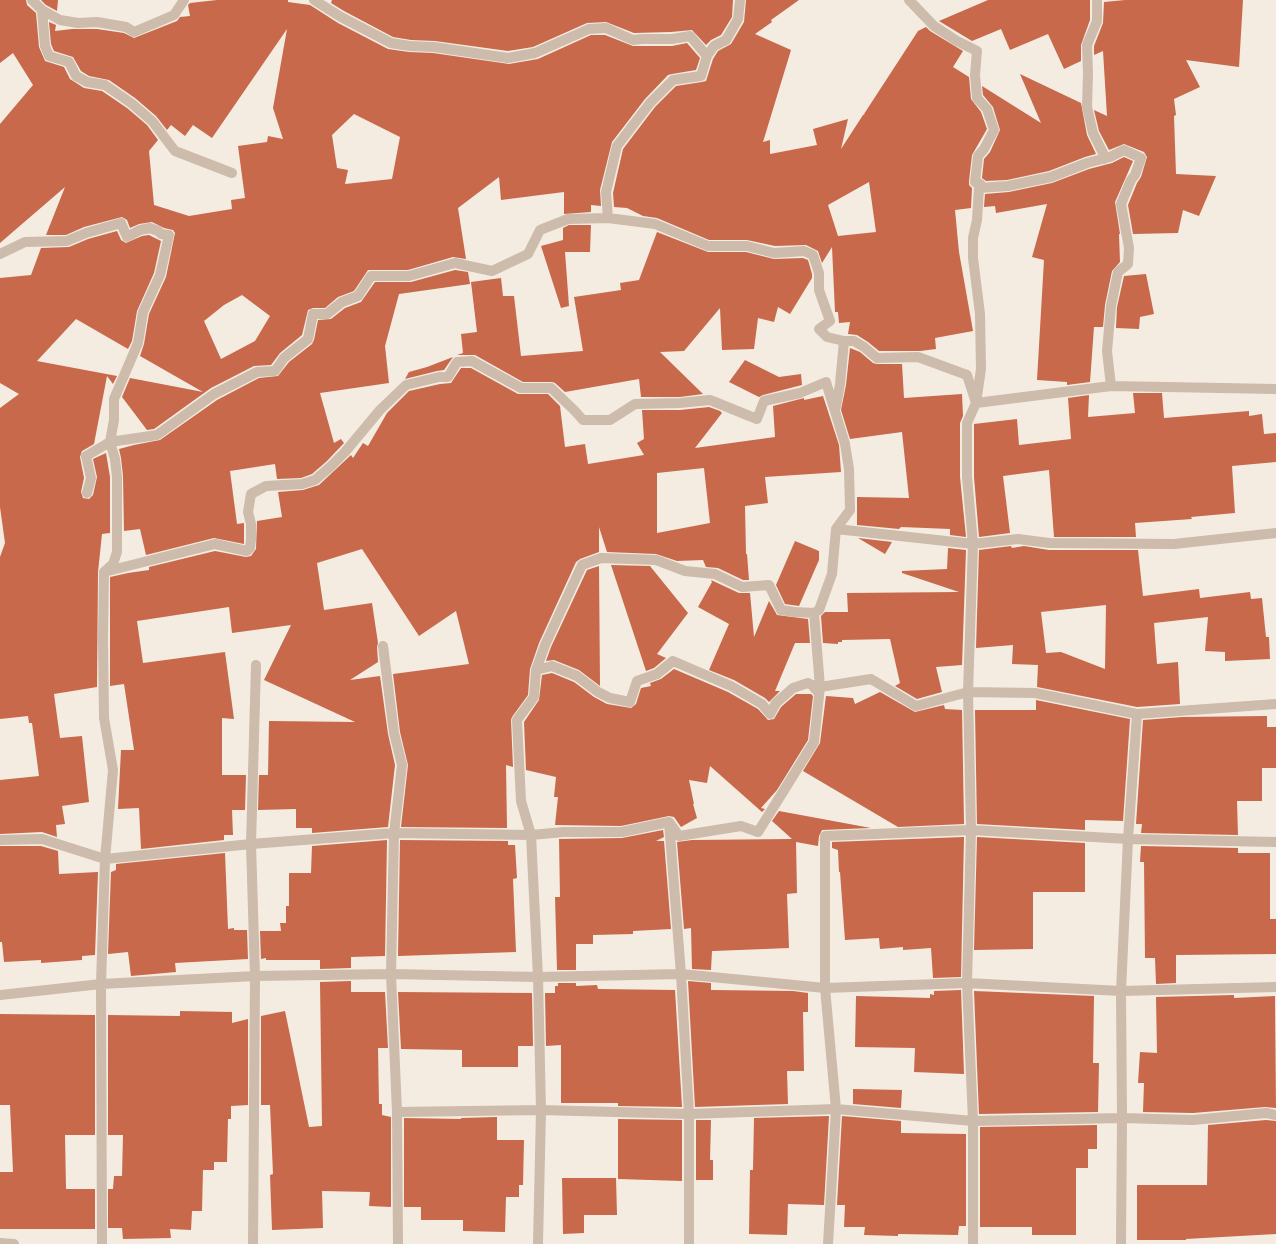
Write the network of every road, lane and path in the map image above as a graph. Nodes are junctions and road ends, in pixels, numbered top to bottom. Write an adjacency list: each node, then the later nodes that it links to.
1 (32, 0): 7 (street)
2 (184, 0): 7 (street)
3 (314, 0): 8 (street)
4 (740, 0): 8 (street)
5 (909, 0): 11 (street)
6 (1097, 0): 9 (street)
7 (42, 10): 10 (street)
8 (707, 56): 12 (street)
9 (1104, 159): 11 (street); 15 (street)
10 (232, 173)
11 (979, 188): 17 (street)
12 (608, 218): 14 (street); 19 (street)
13 (0, 254): 19 (street)
14 (844, 341): 17 (street); 18 (street)
15 (1111, 386): 16 (street); 17 (street)
16 (1276, 389)
17 (976, 403): 23 (street)
18 (835, 409): 21 (street); 24 (street)
19 (110, 442): 20 (street); 24 (street)
20 (87, 493)
21 (836, 529): 23 (street); 25 (street)
22 (1276, 533): 23 (street)
23 (973, 544): 30 (street)
24 (104, 572): 41 (street)
25 (814, 612): 28 (street); 29 (street)
26 (384, 646): 35 (street)
27 (256, 665): 40 (street)
28 (536, 670): 29 (street); 36 (street)
29 (820, 687): 30 (street); 33 (street)
30 (968, 692): 32 (street); 34 (street)
31 (1276, 704): 32 (street)
32 (1137, 714): 37 (street)
33 (669, 822): 36 (street); 43 (street)
34 (970, 830): 37 (street); 46 (street); 49 (street)
35 (394, 833): 36 (street); 40 (street); 42 (street)
36 (531, 836): 45 (street)
37 (1128, 839): 39 (street); 50 (street)
38 (0, 840): 41 (street)
39 (1276, 842)
40 (251, 844): 41 (street); 44 (street)
41 (105, 859): 47 (street)
42 (391, 974): 44 (street); 45 (street); 54 (street)
43 (681, 974): 45 (street); 49 (street); 55 (street)
44 (255, 976): 47 (street); 62 (street)
45 (538, 977): 53 (street)
46 (967, 983): 49 (street); 50 (street); 58 (street)
47 (101, 984): 51 (street); 61 (street)
48 (1276, 987): 50 (street)
49 (824, 988): 52 (street)
50 (1121, 991): 57 (street)
51 (0, 995)
52 (836, 1109): 55 (street); 58 (street); 66 (street)
53 (541, 1110): 54 (street); 55 (street); 64 (street)
54 (398, 1112): 63 (street)
55 (689, 1114): 65 (street)
56 (1276, 1115): 57 (street)
57 (1122, 1118): 58 (street); 68 (street)
58 (973, 1121): 67 (street)
59 (0, 1243): 60 (street)
60 (14, 1244)
61 (102, 1244)
62 (253, 1244)
63 (398, 1244)
64 (538, 1244)
65 (689, 1244)
66 (828, 1244)
67 (973, 1244)
68 (1121, 1244)

